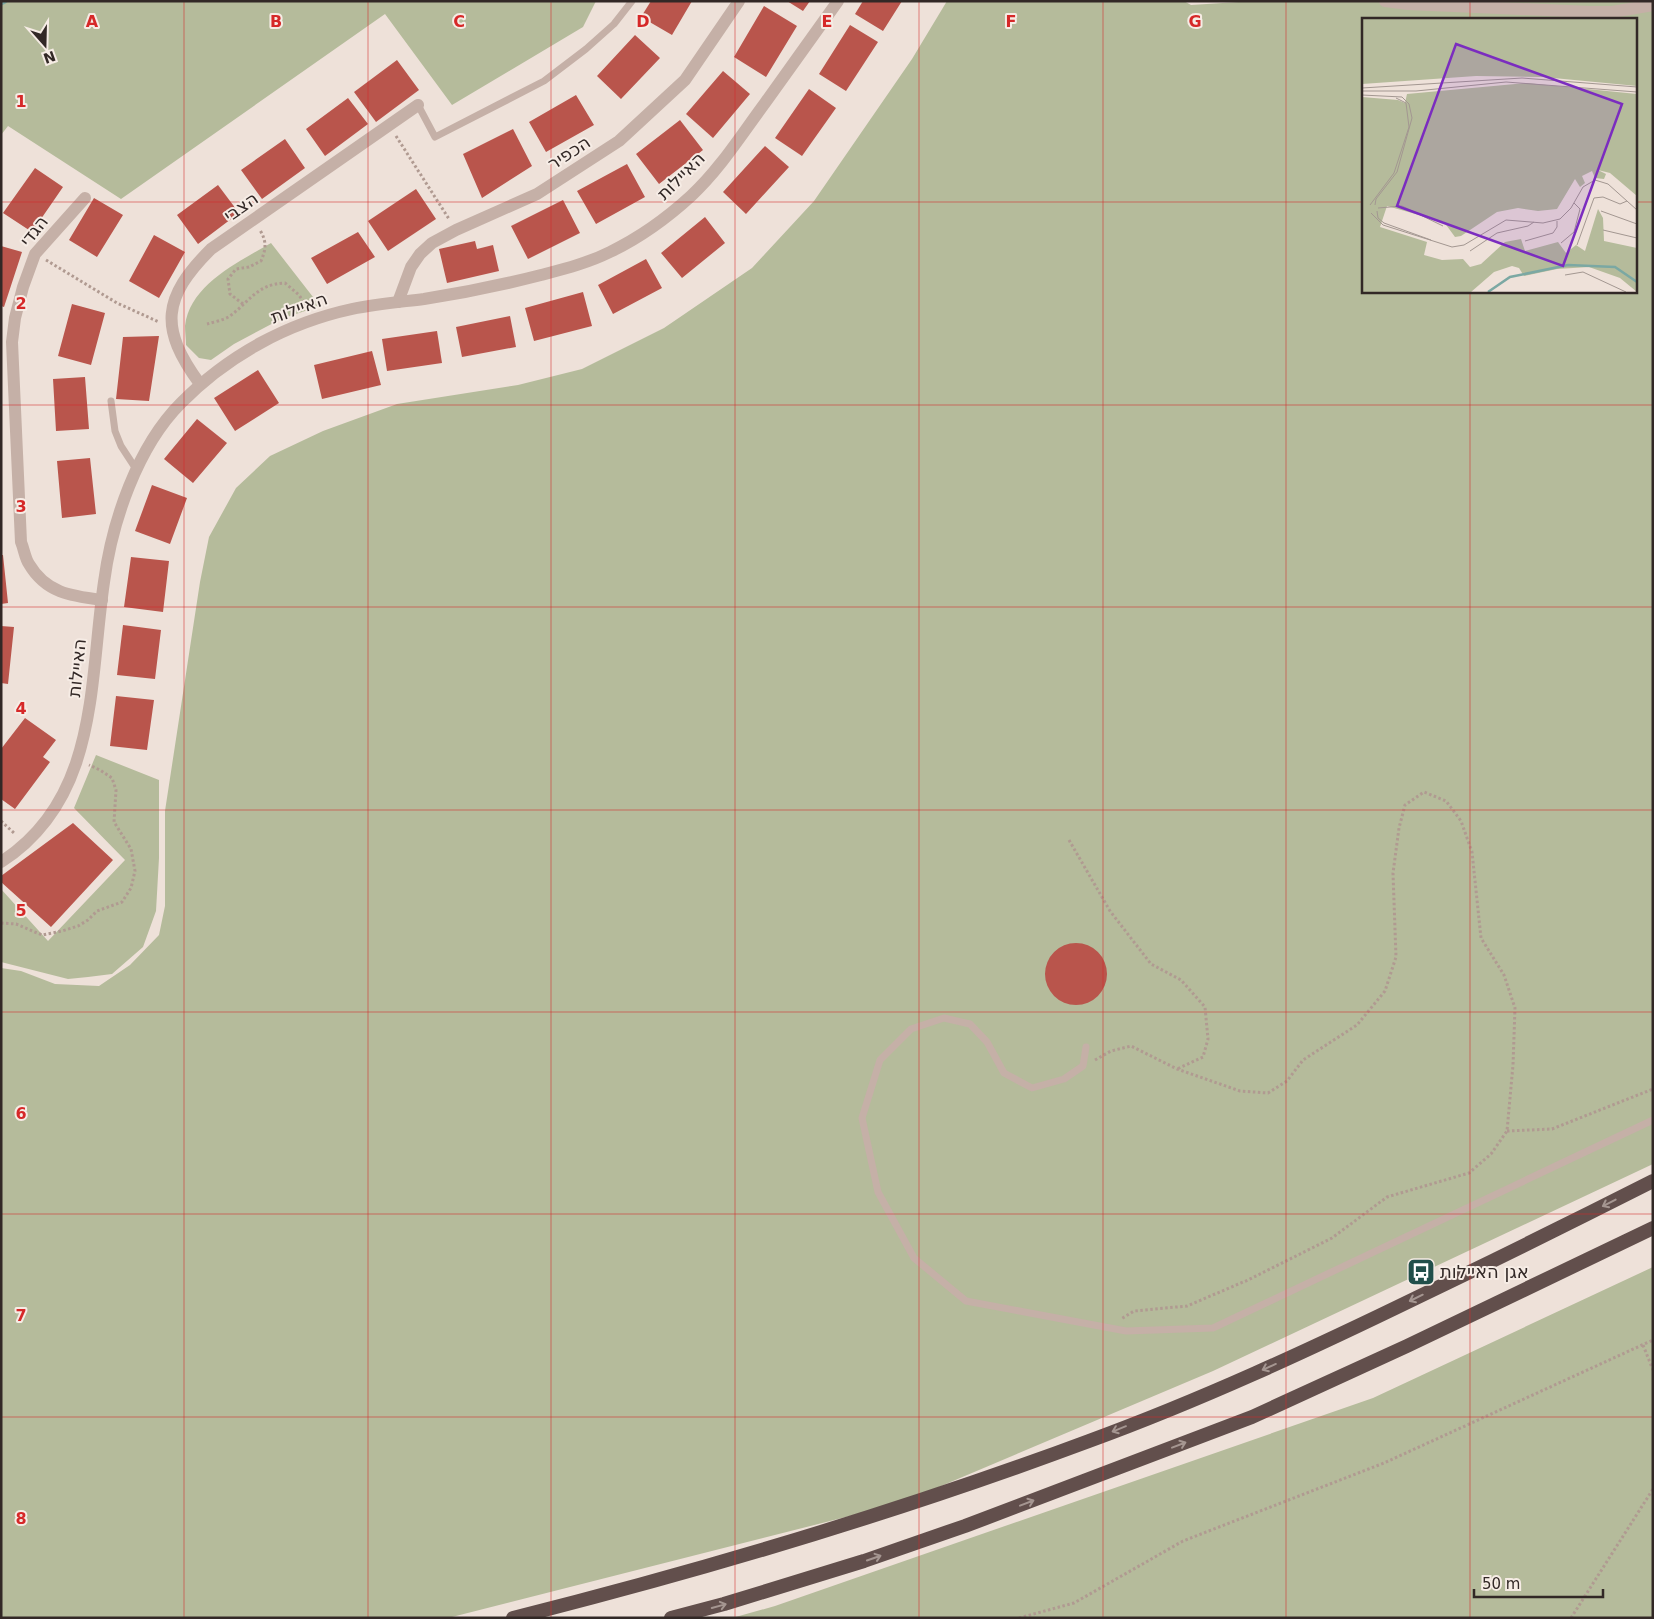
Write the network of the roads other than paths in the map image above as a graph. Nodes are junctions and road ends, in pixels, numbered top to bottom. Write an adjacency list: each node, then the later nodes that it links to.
1 (632, 1): 7 (lane)
2 (739, 1): 9 (street, הכפיר)
3 (838, 1): 9 (street, האיילות)
4 (1385, 1): 5 (street)
5 (1534, 5): 6 (street)
6 (1653, 5)
7 (418, 105): 10 (street, הצבי)
8 (85, 198): 13 (street, הגדי)
9 (398, 302): 10 (street, האיילות)
10 (200, 384): 12 (street, האיילות)
11 (111, 401): 12 (lane)
12 (136, 469): 13 (street, האיילות)
13 (102, 600): 14 (street, האיילות)
14 (1, 862)
15 (1086, 1047): 16 (lane)
16 (1653, 1120)
17 (1653, 1181): 19 (highway, one-way to 19)
18 (1653, 1228): 20 (highway, one-way to 18)
19 (514, 1618)
20 (671, 1618)

